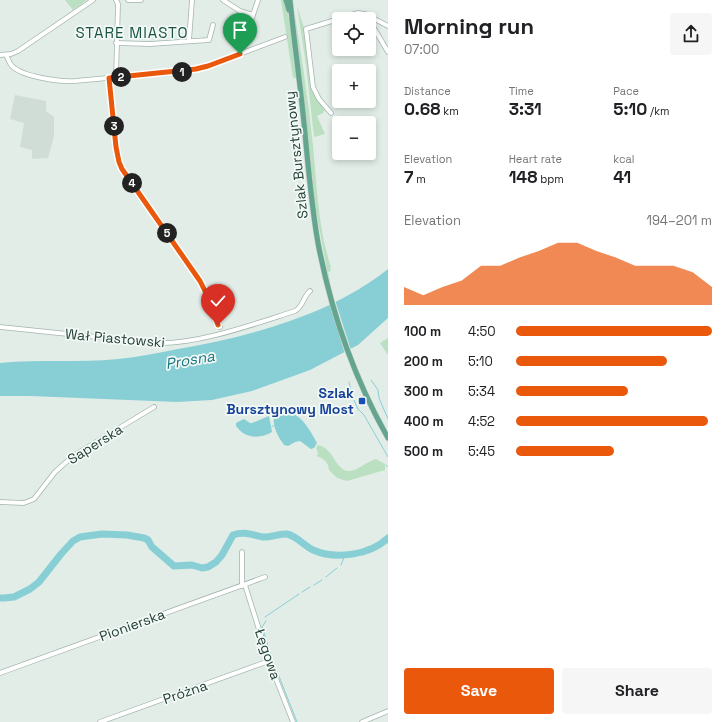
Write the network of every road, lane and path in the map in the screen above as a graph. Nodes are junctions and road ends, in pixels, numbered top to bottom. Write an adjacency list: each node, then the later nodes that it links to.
1 (93, 0): 22 (street)
2 (116, 0): 19 (street)
3 (128, 0): 4 (street)
4 (141, 0)
5 (192, 0): 18 (street)
6 (223, 0): 10 (street)
7 (258, 0): 10 (street)
8 (286, 0): 13 (main road, Szlak Bursztynowy)
9 (290, 0): 13 (main road, Szlak Bursztynowy)
10 (253, 15): 21 (street)
11 (332, 20): 26 (street)
12 (376, 20): 15 (street)
13 (292, 24): 31 (main road, Szlak Bursztynowy)
14 (214, 25): 18 (street)
15 (388, 26)
16 (376, 32): 20 (street)
17 (285, 37): 21 (street)
18 (189, 41): 19 (street)
19 (116, 43): 25 (street)
20 (388, 52)
21 (240, 54): 25 (street)
22 (6, 55): 23 (street); 24 (street)
23 (0, 56)
24 (109, 78): 25 (street); 29 (street)
25 (116, 78)
26 (331, 113)
27 (310, 291): 28 (street, Wał Piastowski)
28 (0, 327)
29 (220, 327)
30 (154, 407): 32 (street, Saperska)
31 (388, 438)
32 (0, 502)
33 (242, 552): 35 (street, Łęgowa)
34 (265, 577): 35 (street, Pionierska)
35 (243, 585): 36 (street, Łęgowa); 37 (street, Pionierska)
36 (269, 661): 39 (street, Próżna); 40 (street, Łęgowa)
37 (0, 673)
38 (388, 711): 41 (street)
39 (100, 722)
40 (293, 722)
41 (362, 722)

